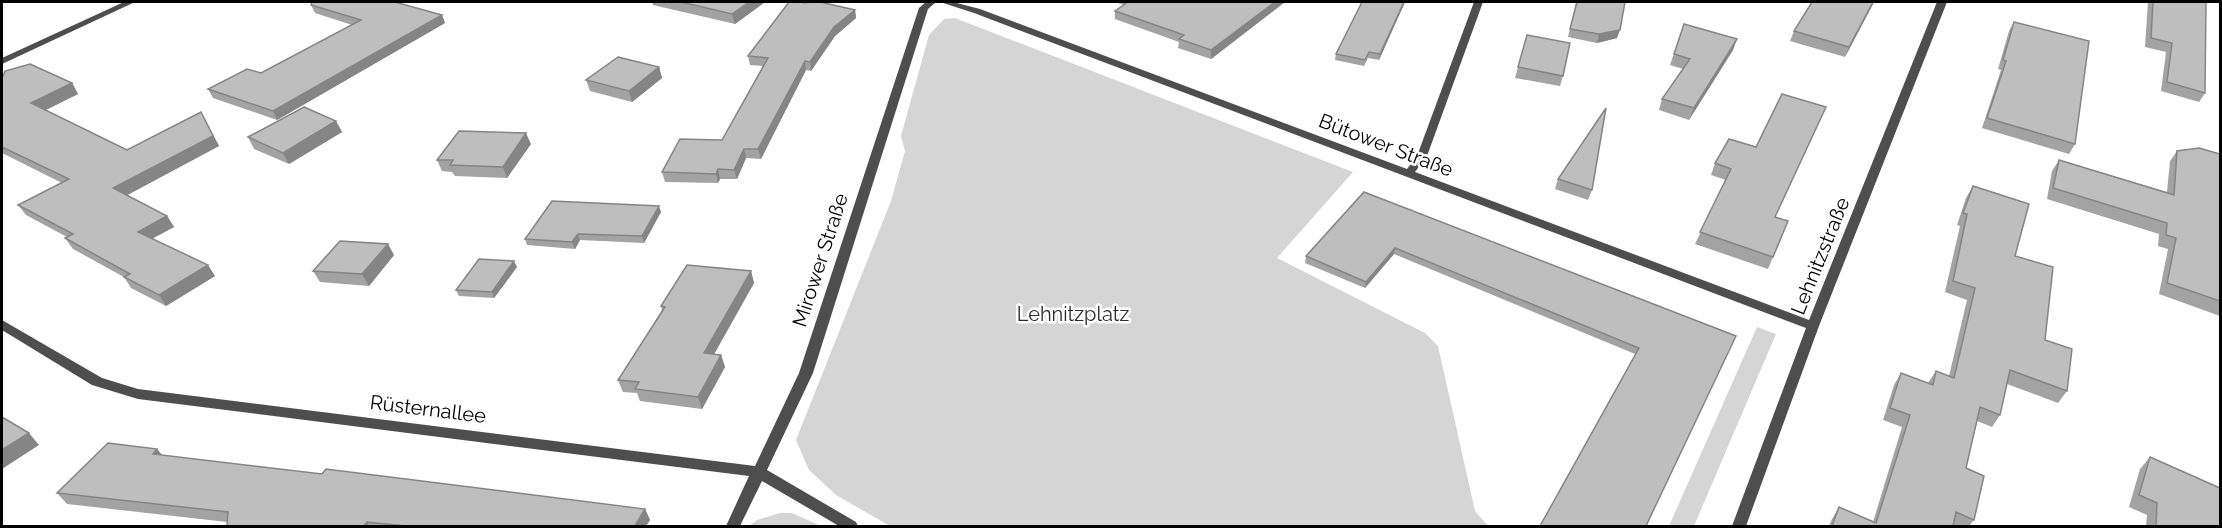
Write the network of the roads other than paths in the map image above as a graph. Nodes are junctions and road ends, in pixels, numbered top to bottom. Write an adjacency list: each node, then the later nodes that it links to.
1 (130, 2): 6 (street)
2 (931, 2): 10 (street, Mirower Straße)
3 (945, 2): 7 (street, Bütower Straße)
4 (1479, 2): 7 (street)
5 (1942, 2): 9 (street, Lehnitzstraße)
6 (2, 61)
7 (1409, 173): 9 (street, Bütower Straße)
8 (2, 324): 10 (street, Rüsternallee)
9 (1813, 326): 13 (street, Lehnitzstraße)
10 (759, 472): 11 (street, Mirower Straße); 12 (street, Rüsternallee)
11 (733, 526)
12 (851, 526)
13 (1739, 526)

